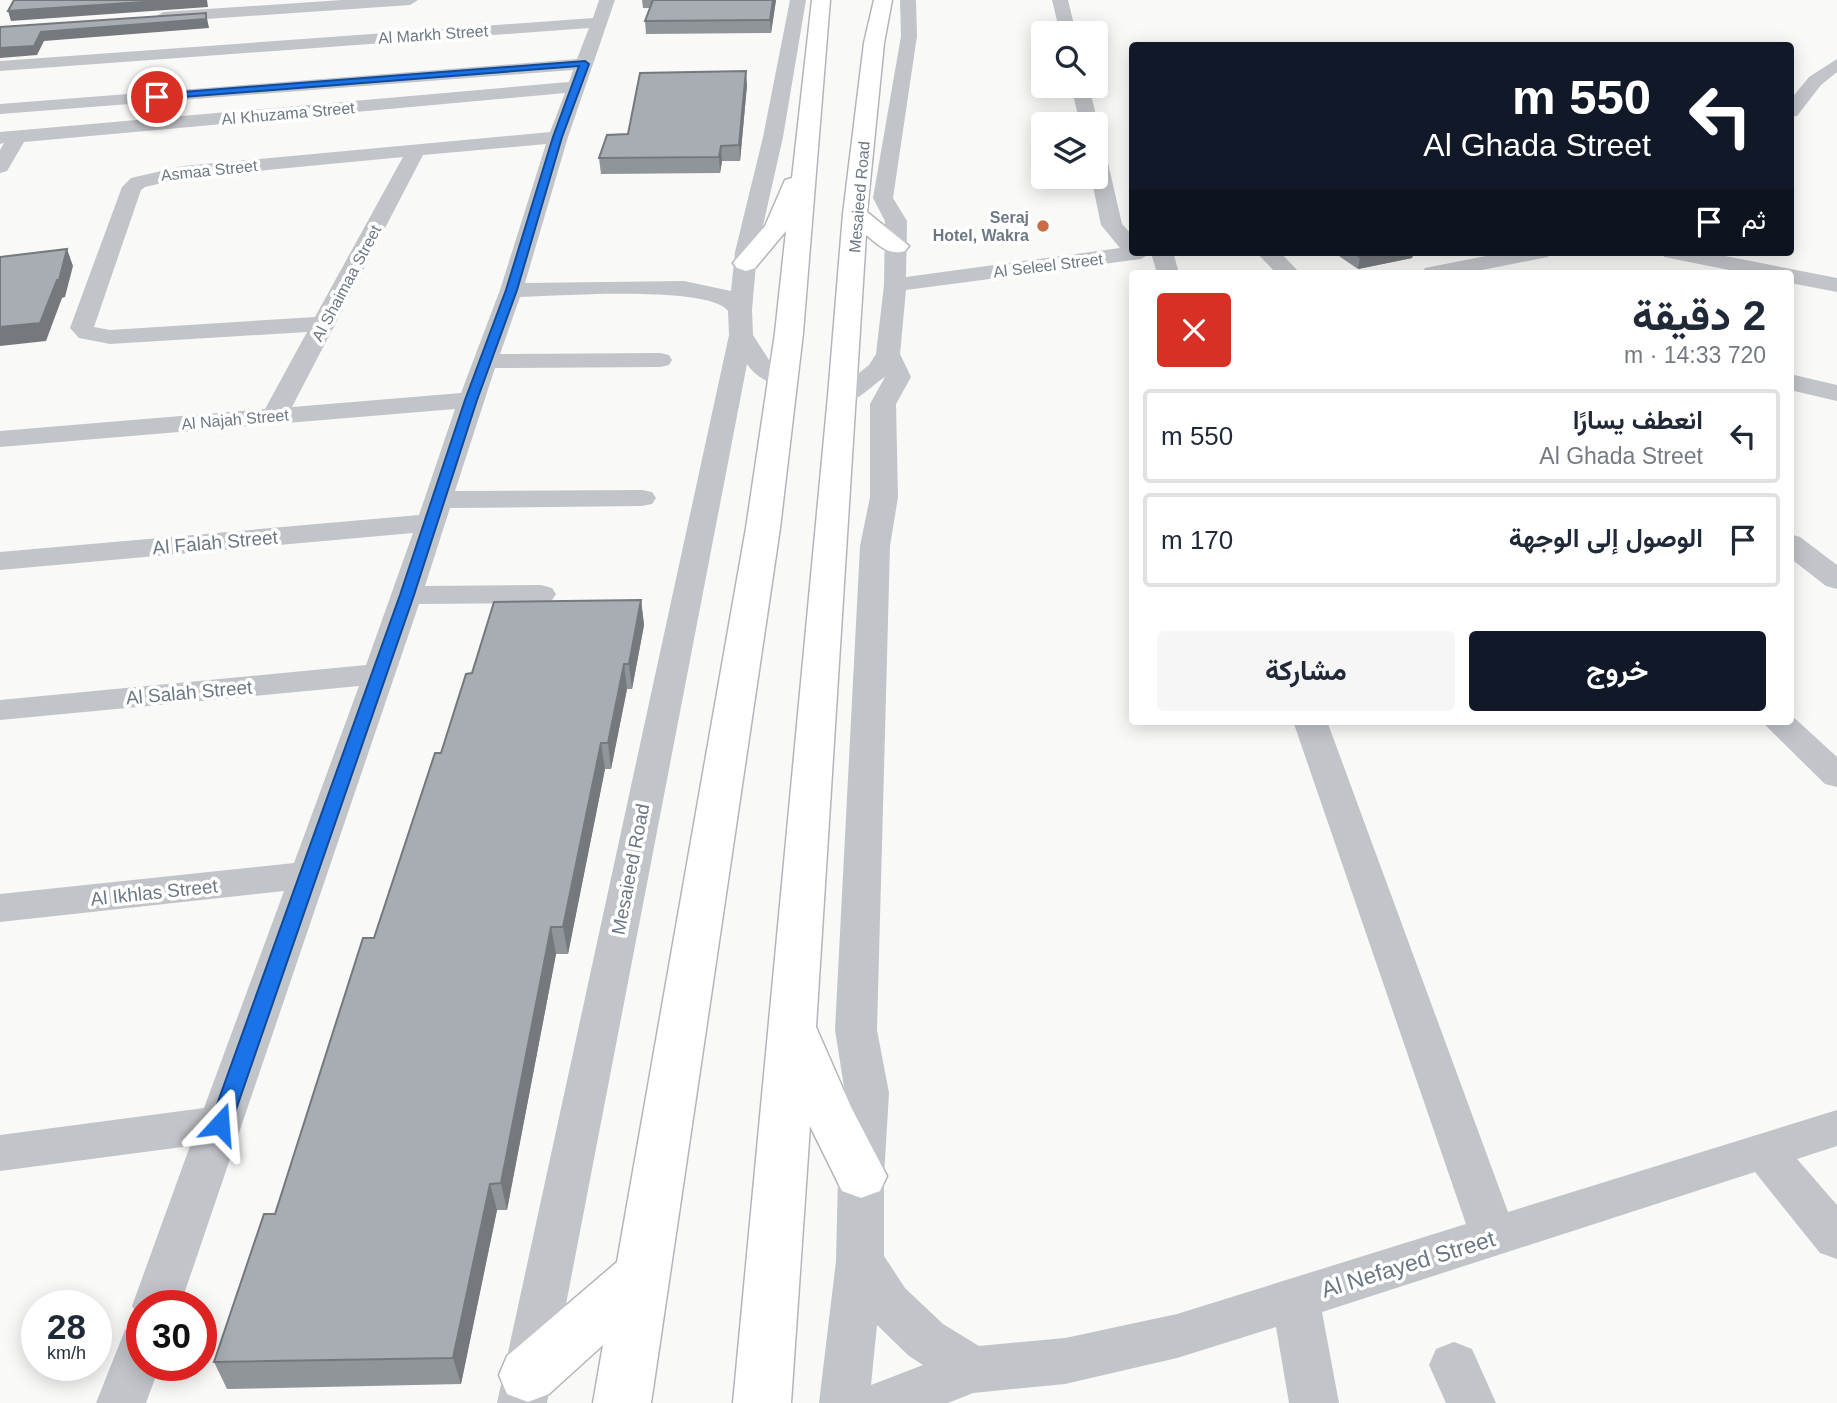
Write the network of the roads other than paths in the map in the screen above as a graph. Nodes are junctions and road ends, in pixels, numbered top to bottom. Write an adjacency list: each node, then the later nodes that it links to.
1 (410, 0): 6 (street)
2 (797, 0): 30 (street, Mesaieed Road)
3 (821, 0): 19 (highway)
4 (1060, 0): 9 (street)
5 (889, 1): 23 (highway, Mesaieed Road); 26 (street, Mesaieed Road)
6 (271, 11): 8 (street); 10 (street)
7 (603, 11): 10 (street, Al Markh Street); 13 (street)
8 (149, 18)
9 (1065, 21)
10 (266, 46): 12 (street, Al Markh Street); 14 (street)
11 (1837, 64): 15 (street)
12 (0, 66)
13 (581, 75): 14 (street); 17 (street, Al Khuzama Street); 18 (street)
14 (262, 89): 16 (street)
15 (1794, 107)
16 (0, 109)
17 (8, 137): 21 (street)
18 (558, 137): 20 (street, Asmaa Street); 39 (street)
19 (808, 147): 30 (highway); 45 (highway)
20 (417, 149): 41 (street, Al Shaimaa Street); 41 (street, Asmaa Street)
21 (0, 167)
22 (1104, 189): 24 (street)
23 (855, 214): 26 (highway); 48 (highway, Mesaieed Road)
24 (1129, 245)
25 (1129, 253): 34 (street, Al Seleel Street)
26 (896, 254): 34 (street, Al Seleel Street); 36 (street, Mesaieed Road)
27 (1270, 256): 31 (street)
28 (1521, 256): 32 (street)
29 (1692, 256): 33 (street)
30 (745, 269): 38 (street); 40 (street, Mesaieed Road)
31 (1286, 270)
32 (1455, 270)
33 (1762, 270)
34 (955, 276): 36 (street, Al Seleel Street)
35 (1794, 277): 37 (street)
36 (895, 285): 42 (street, Mesaieed Road)
37 (1837, 285)
38 (684, 288): 39 (street); 40 (street)
39 (511, 290): 43 (street)
40 (741, 322): 45 (street); 80 (street, Mesaieed Road)
41 (324, 324): 50 (street, Al Shaimaa Street)
42 (888, 354): 48 (street); 71 (street, Mesaieed Road)
43 (485, 360): 44 (street); 49 (street)
44 (660, 360)
45 (782, 379): 75 (highway)
46 (1794, 383): 47 (street)
47 (1837, 393)
48 (843, 396): 66 (highway, Mesaieed Road)
49 (471, 400): 50 (street, Al Najah Street); 53 (street)
50 (274, 416): 51 (street, Al Najah Street)
51 (0, 439)
52 (642, 498): 53 (street, Al Falah Street)
53 (433, 512): 55 (street, Al Falah Street); 58 (street)
54 (1794, 546): 56 (street)
55 (0, 561)
56 (1837, 580)
57 (541, 594): 58 (street)
58 (407, 595): 59 (street)
59 (378, 674): 60 (street, Al Salah Street); 64 (street)
60 (0, 710)
61 (1311, 725): 72 (street)
62 (1781, 725): 63 (street)
63 (1837, 776)
64 (307, 875): 65 (street, Al Ikhlas Street); 67 (street)
65 (0, 908)
66 (792, 1023): 71 (highway); 83 (highway, Mesaieed Road)
67 (220, 1124): 70 (street); 76 (street)
68 (1837, 1128): 69 (street, Al Nefayed Street)
69 (1763, 1150): 72 (street, Al Nefayed Street); 73 (street)
70 (0, 1153)
71 (861, 1176): 74 (street, Mesaieed Road)
72 (1494, 1237): 77 (street, Al Nefayed Street)
73 (1837, 1239)
74 (860, 1261): 78 (street); 84 (street, Mesaieed Road)
75 (643, 1273): 80 (highway); 82 (highway)
76 (162, 1290)
77 (1295, 1299): 78 (street, Al Nefayed Street); 86 (street)
78 (973, 1370): 85 (street, Al Nefayed Street)
79 (129, 1381): 81 (street)
80 (523, 1396)
81 (121, 1403)
82 (622, 1403)
83 (762, 1403)
84 (844, 1403)
85 (887, 1403)
86 (1314, 1403)

